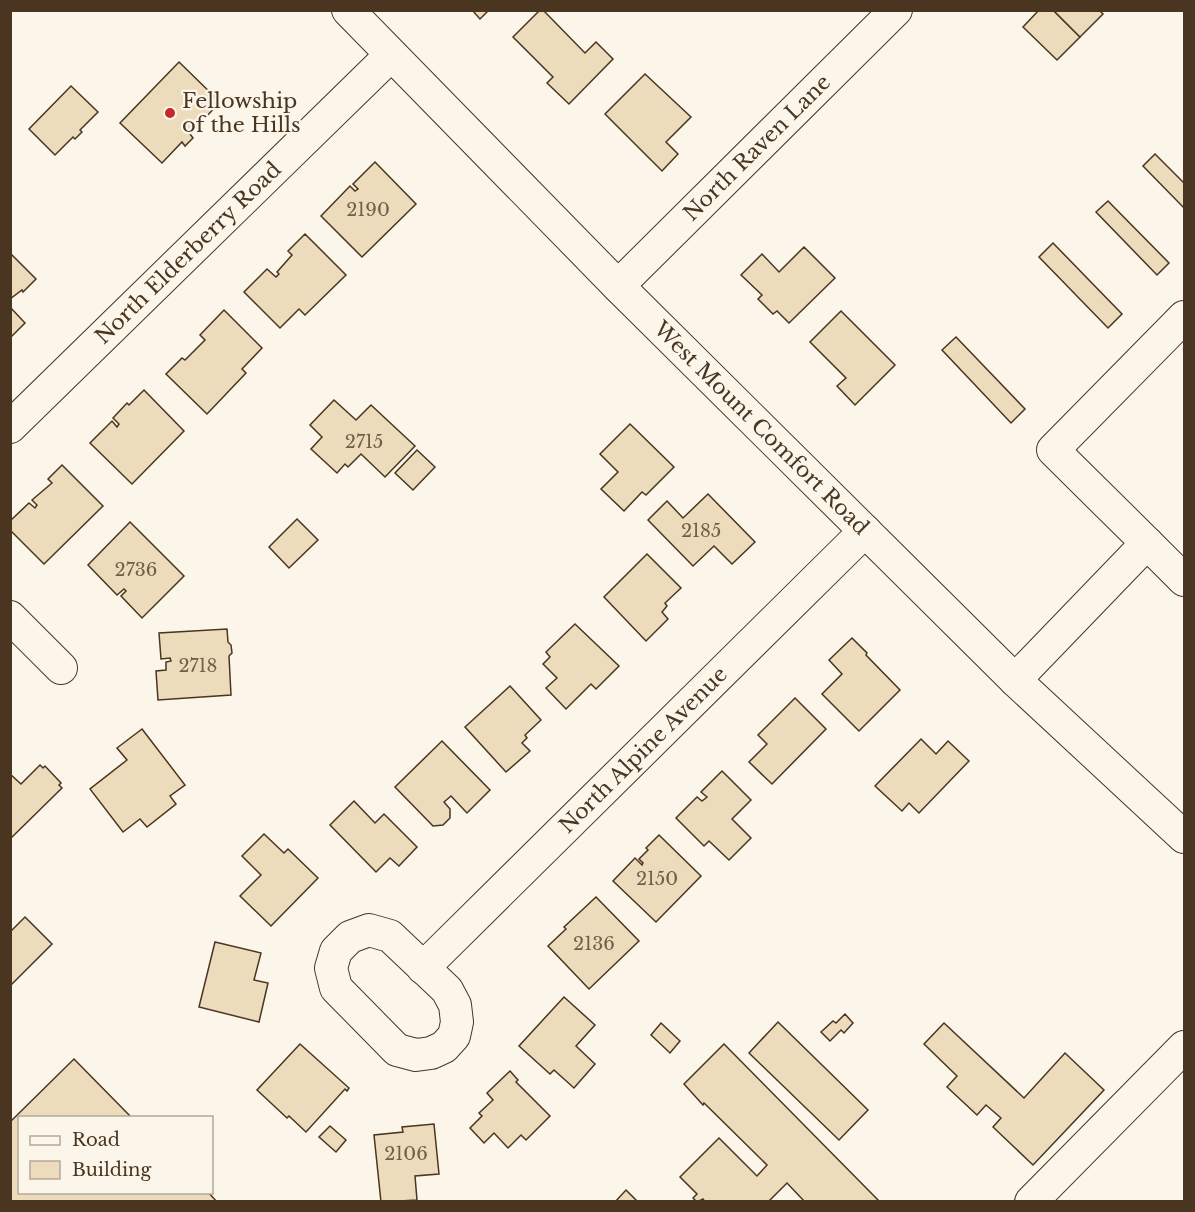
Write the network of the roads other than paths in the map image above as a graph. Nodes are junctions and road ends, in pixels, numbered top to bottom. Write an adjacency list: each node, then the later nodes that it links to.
1 (348, 10): 3 (street, West Mount Comfort Road)
2 (896, 10): 4 (street, North Raven Lane)
3 (391, 55): 4 (street, West Mount Comfort Road); 6 (street, North Elderberry Road)
4 (618, 285): 7 (street, West Mount Comfort Road)
5 (1185, 317): 8 (street)
6 (10, 428)
7 (865, 531): 12 (street, West Mount Comfort Road); 14 (street, North Alpine Avenue)
8 (1147, 543): 9 (street); 12 (street)
9 (1185, 580)
10 (10, 617): 11 (street)
11 (61, 668)
12 (1015, 680): 13 (street, West Mount Comfort Road)
13 (1185, 837)
14 (423, 968)
15 (1185, 1047): 16 (street)
16 (1031, 1202)

